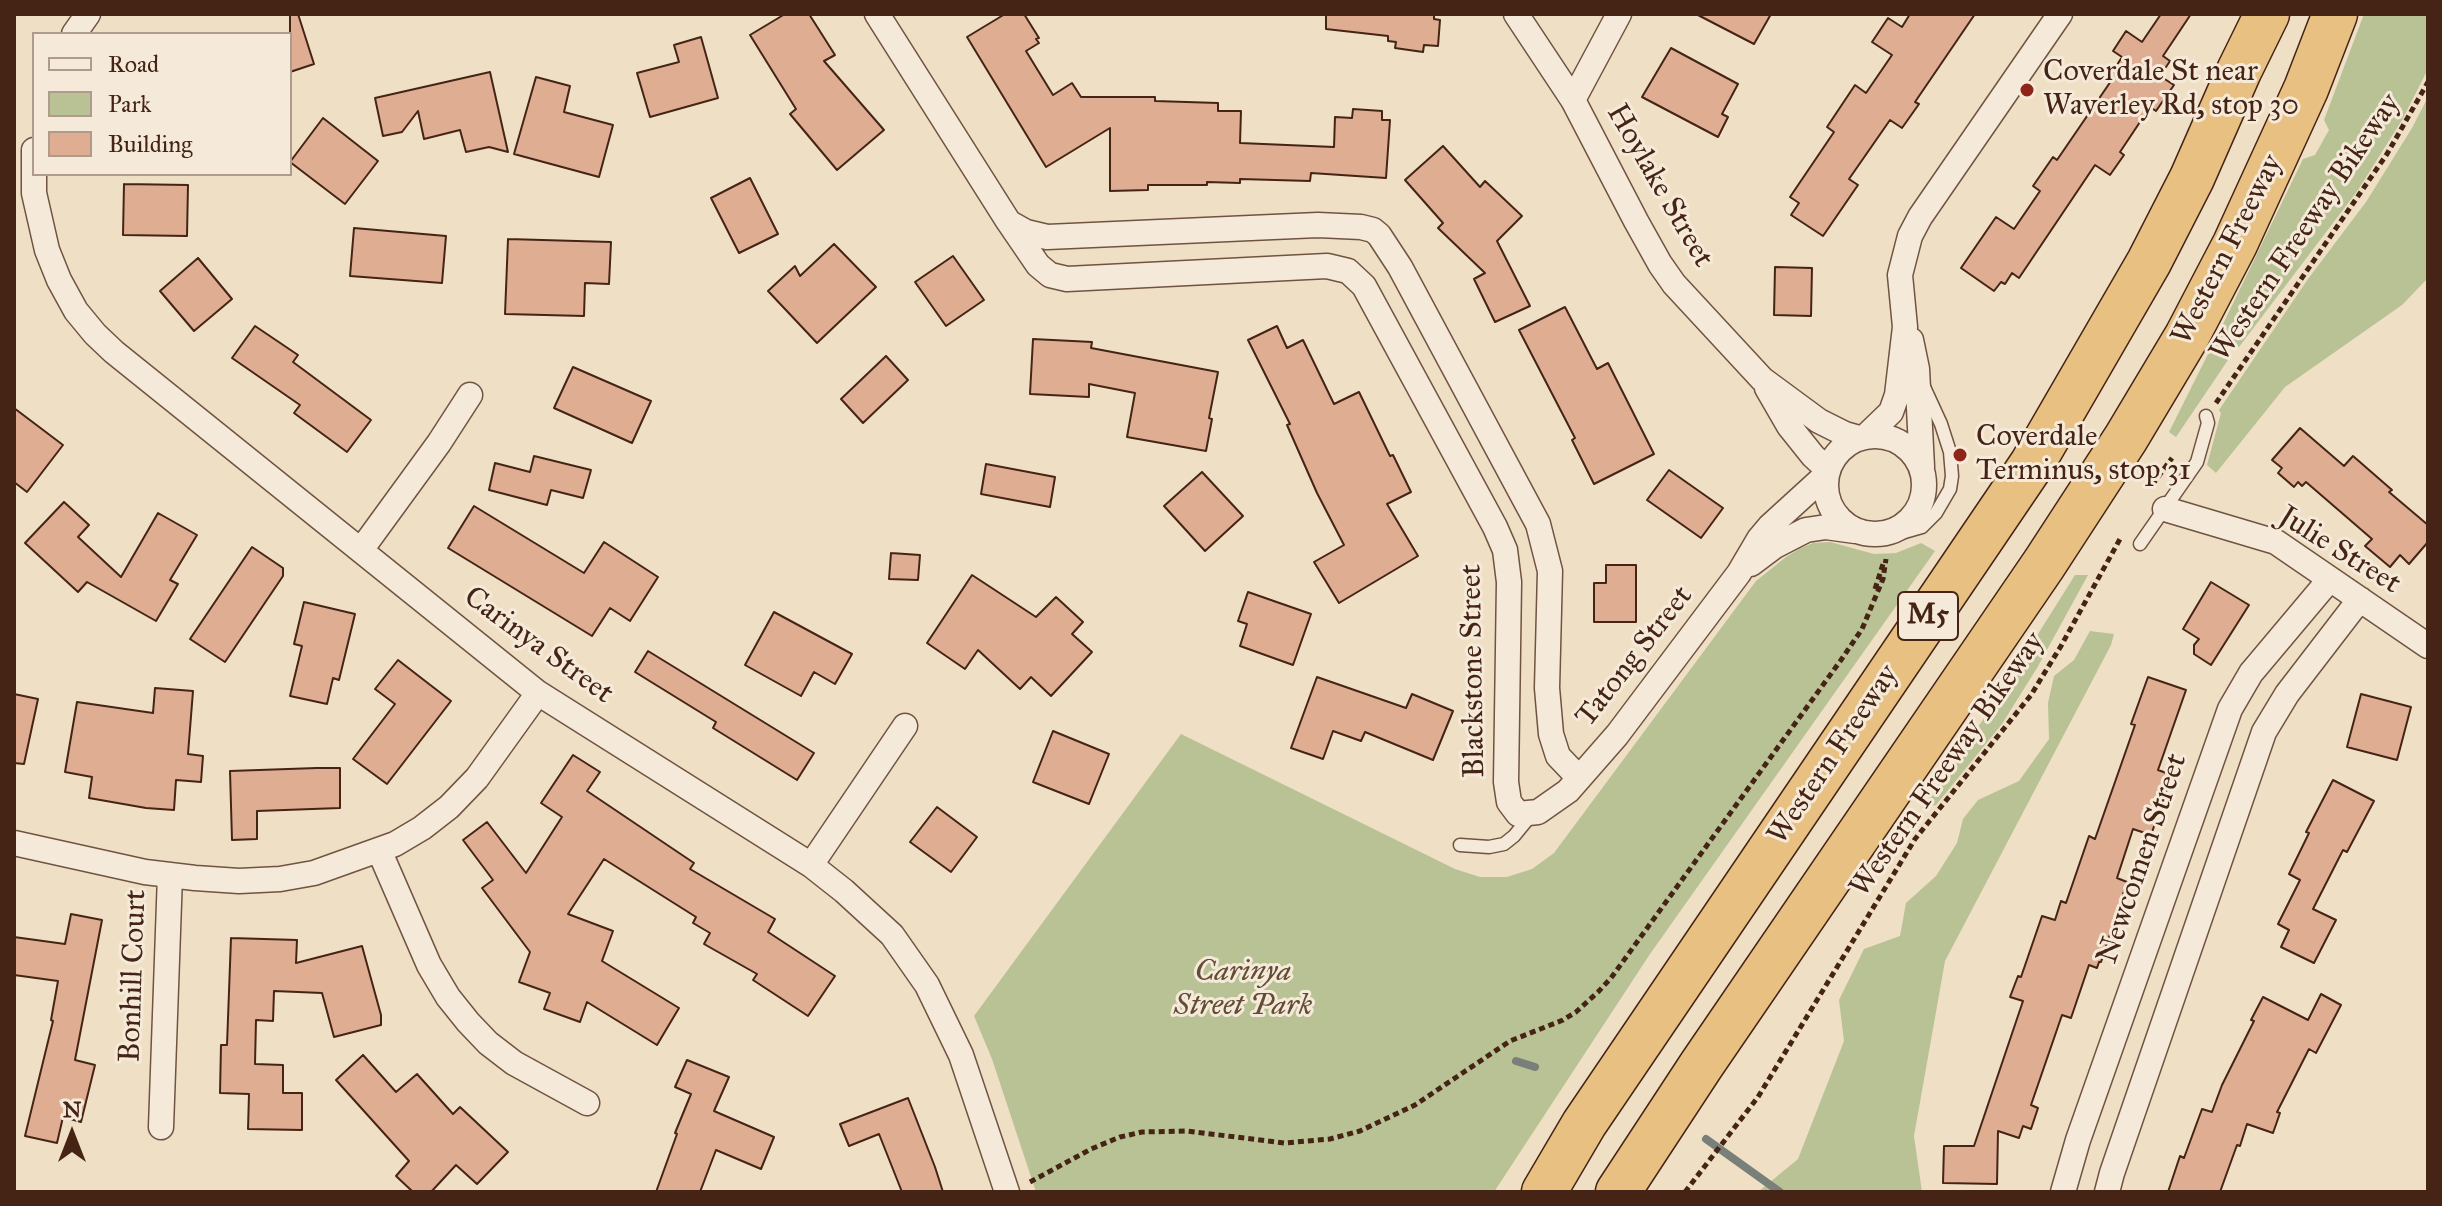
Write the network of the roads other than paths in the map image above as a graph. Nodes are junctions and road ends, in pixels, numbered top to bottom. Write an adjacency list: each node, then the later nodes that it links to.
1 (88, 14): 8 (street)
2 (877, 14): 11 (street, Blackstone Street)
3 (1516, 14): 9 (street, Hoylake Street)
4 (1619, 14): 9 (street)
5 (2060, 14): 12 (street)
6 (2267, 14): 42 (highway, Western Freeway / M5)
7 (2335, 14): 43 (highway, Western Freeway / M5)
8 (75, 32)
9 (1573, 100): 14 (street, Hoylake Street)
10 (34, 176): 23 (street, Carinya Street)
11 (1008, 221): 30 (street); 31 (street, Blackstone Street)
12 (1905, 327): 13 (street); 17 (street)
13 (1917, 369): 19 (street); 21 (lane)
14 (1762, 379): 17 (street, Hoylake Street); 18 (street, Hoylake Street)
15 (470, 395): 23 (street)
16 (2206, 416): 20 (lane)
17 (1862, 438): 18 (street); 19 (street)
18 (1828, 472): 21 (street); 24 (street, Tatong Street)
19 (1923, 475): 21 (street)
20 (2155, 503): 22 (lane); 25 (street, Julie Street)
21 (1868, 532): 24 (street, Tatong Street)
22 (2140, 544)
23 (361, 550): 28 (street, Carinya Street)
24 (1739, 573): 30 (street, Tatong Street)
25 (2330, 579): 26 (street, Julie Street); 40 (street, Newcomen Street)
26 (2360, 599): 27 (street, Julie Street); 41 (street, Newcomen Street)
27 (2428, 646)
28 (538, 693): 34 (street); 35 (street, Carinya Street)
29 (905, 726): 35 (street)
30 (1579, 778): 31 (street)
31 (1532, 814): 33 (lane)
32 (14, 843): 36 (street)
33 (1460, 845)
34 (379, 850): 36 (street); 37 (street)
35 (811, 865): 39 (street, Carinya Street)
36 (170, 875): 38 (street, Bonhill Court)
37 (587, 1103)
38 (161, 1127)
39 (1014, 1189)
40 (2064, 1189): 41 (street, Newcomen Street)
41 (2107, 1190)
42 (1544, 1192)
43 (1618, 1192)

